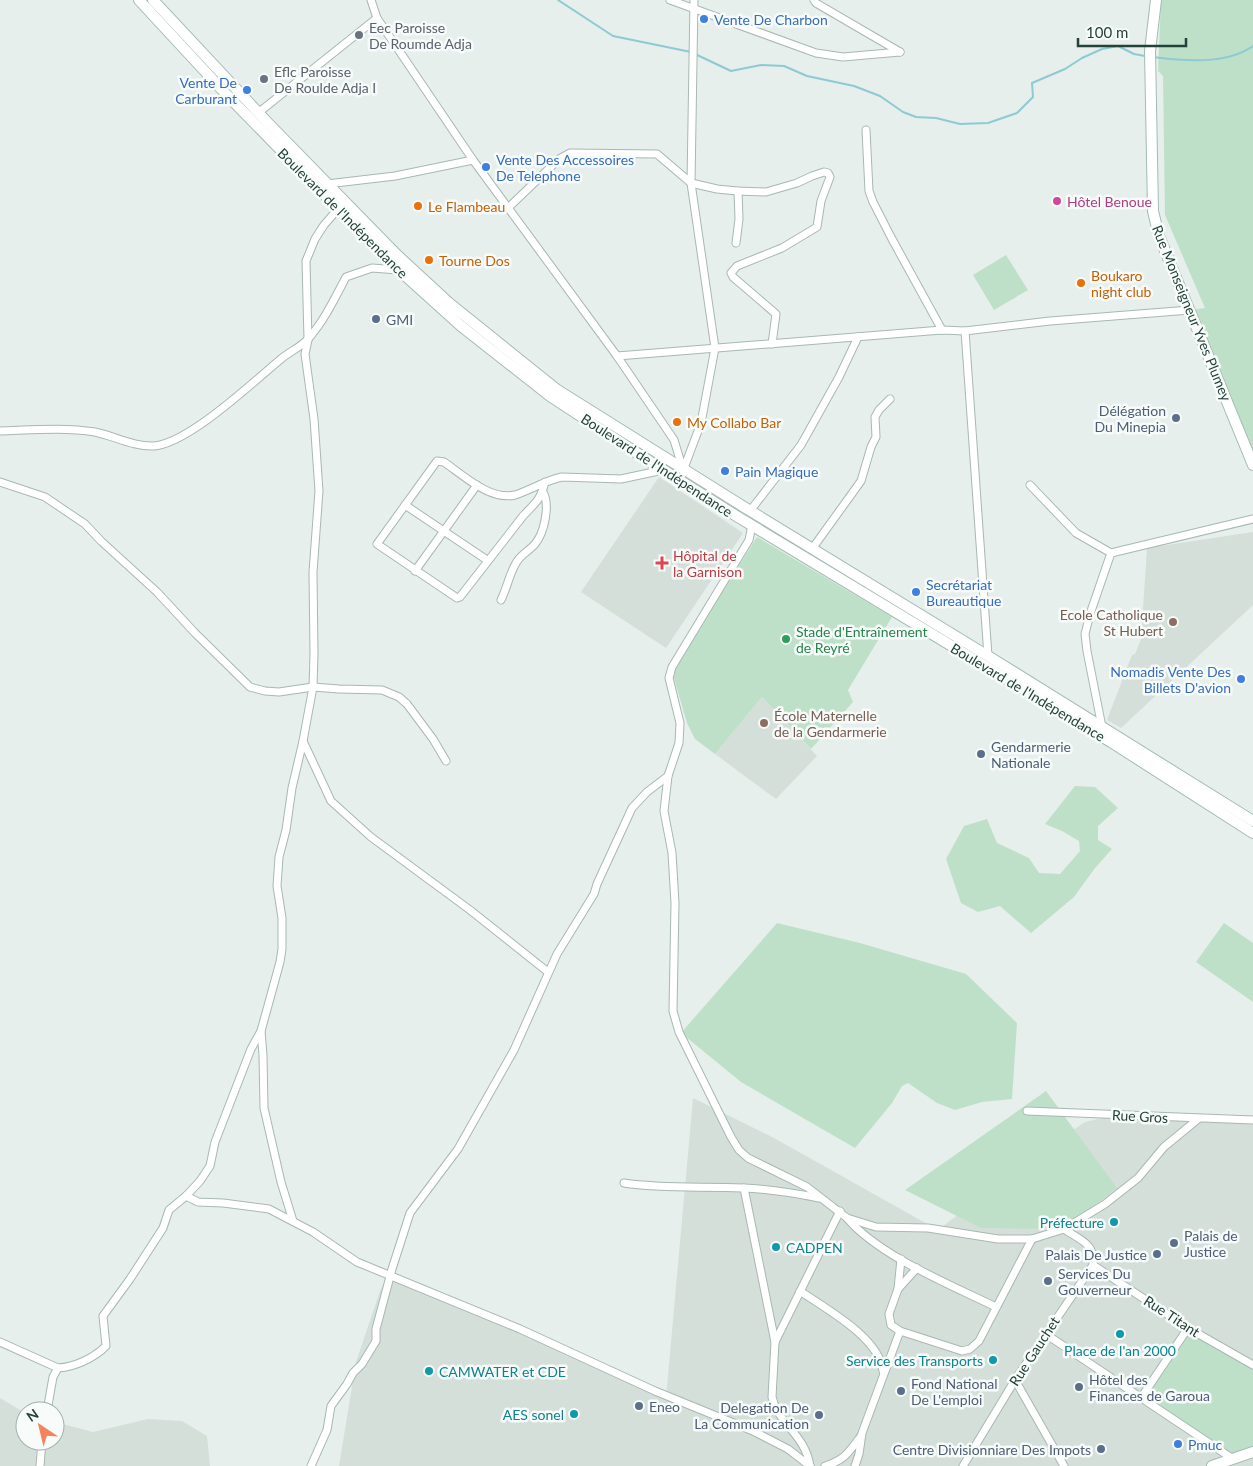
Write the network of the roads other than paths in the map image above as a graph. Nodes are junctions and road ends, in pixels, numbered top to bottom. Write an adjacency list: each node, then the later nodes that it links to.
1 (139, 0): 17 (main road, Boulevard de l'Indépendance)
2 (154, 0): 10 (main road, Boulevard de l'Indépendance)
3 (372, 0): 9 (street)
4 (670, 0): 8 (street)
5 (694, 0): 8 (street)
6 (814, 0): 8 (street)
7 (1156, 0): 20 (main road, Rue Monseigneur Yves Plumey)
8 (693, 9): 13 (street)
9 (377, 18): 10 (street); 12 (street)
10 (258, 113): 14 (main road, Boulevard de l'Indépendance)
11 (866, 130): 21 (street)
12 (472, 160): 14 (street); 16 (street)
13 (691, 183): 15 (street); 16 (street); 26 (street)
14 (327, 184): 31 (main road, Boulevard de l'Indépendance)
15 (738, 191): 18 (street); 25 (street)
16 (508, 208): 27 (street)
17 (338, 209): 19 (main road, Boulevard de l'Indépendance); 24 (street)
18 (736, 243)
19 (398, 270): 24 (street); 32 (main road, Boulevard de l'Indépendance)
20 (1190, 310): 22 (street); 30 (main road, Rue Monseigneur Yves Plumey)
21 (942, 330): 22 (street); 23 (street)
22 (965, 331): 48 (street)
23 (858, 337): 25 (street); 39 (street)
24 (308, 340): 29 (street); 49 (street)
25 (772, 344): 26 (street)
26 (715, 348): 27 (street); 31 (street)
27 (617, 356): 31 (street)
28 (890, 399): 43 (street)
29 (0, 431)
30 (1253, 465)
31 (681, 468): 39 (main road, Boulevard de l'Indépendance)
32 (663, 470): 34 (street); 41 (main road, Boulevard de l'Indépendance)
33 (0, 482): 49 (street)
34 (545, 482): 35 (street); 37 (street)
35 (478, 485): 38 (street); 42 (street)
36 (1030, 485): 44 (street)
37 (542, 492): 45 (street); 47 (street)
38 (405, 505): 42 (street); 46 (street)
39 (750, 511): 43 (main road, Boulevard de l'Indépendance)
40 (1253, 519): 44 (street)
41 (752, 525): 53 (street); 55 (main road, Boulevard de l'Indépendance)
42 (444, 531): 45 (street); 46 (street)
43 (812, 549): 48 (main road, Boulevard de l'Indépendance)
44 (1111, 553): 50 (street)
45 (487, 560): 46 (street)
46 (415, 570)
47 (501, 600)
48 (988, 656): 50 (main road, Boulevard de l'Indépendance)
49 (313, 687): 51 (street); 52 (street)
50 (1102, 727): 54 (main road, Boulevard de l'Indépendance)
51 (303, 741): 56 (street); 57 (street)
52 (446, 761)
53 (668, 776): 56 (street); 64 (street)
54 (1253, 821)
55 (1253, 833)
56 (548, 972): 73 (street)
57 (261, 1031): 63 (street); 67 (street)
58 (1027, 1111): 59 (street, Rue Gros)
59 (1198, 1119): 60 (street, Rue Gros); 68 (street)
60 (1253, 1120)
61 (624, 1183): 62 (street)
62 (744, 1188): 64 (street); 81 (street)
63 (186, 1196): 67 (street); 83 (street)
64 (825, 1200): 65 (street)
65 (840, 1212): 66 (street); 74 (street)
66 (847, 1218): 69 (street); 70 (street)
67 (293, 1221): 73 (street)
68 (1064, 1229): 69 (street); 71 (street)
69 (1032, 1239): 76 (street)
70 (901, 1259): 72 (street); 75 (street)
71 (1092, 1264): 77 (street, Rue Titant); 79 (street, Rue Gauchet)
72 (917, 1268): 75 (street); 76 (street)
73 (391, 1275): 93 (street); 94 (street)
74 (800, 1290): 81 (street); 84 (street)
75 (898, 1290): 78 (street)
76 (996, 1307): 78 (street)
77 (1188, 1328): 82 (street, Rue Titant); 86 (street)
78 (900, 1331): 84 (street)
79 (1044, 1333): 85 (street, Rue Gauchet); 86 (street)
80 (0, 1342): 83 (street)
81 (775, 1342): 94 (street)
82 (1253, 1365)
83 (58, 1368): 87 (street)
84 (884, 1374): 88 (street)
85 (1014, 1380): 97 (street, Rue Gauchet); 98 (street)
86 (1141, 1398): 91 (street)
87 (49, 1401)
88 (862, 1433): 95 (street); 96 (street)
89 (41, 1451): 92 (street)
90 (1253, 1452): 91 (main road)
91 (1233, 1459): 99 (main road)
92 (40, 1466)
93 (311, 1466)
94 (810, 1466)
95 (825, 1466)
96 (855, 1466)
97 (963, 1466)
98 (1064, 1466)
99 (1212, 1466)

